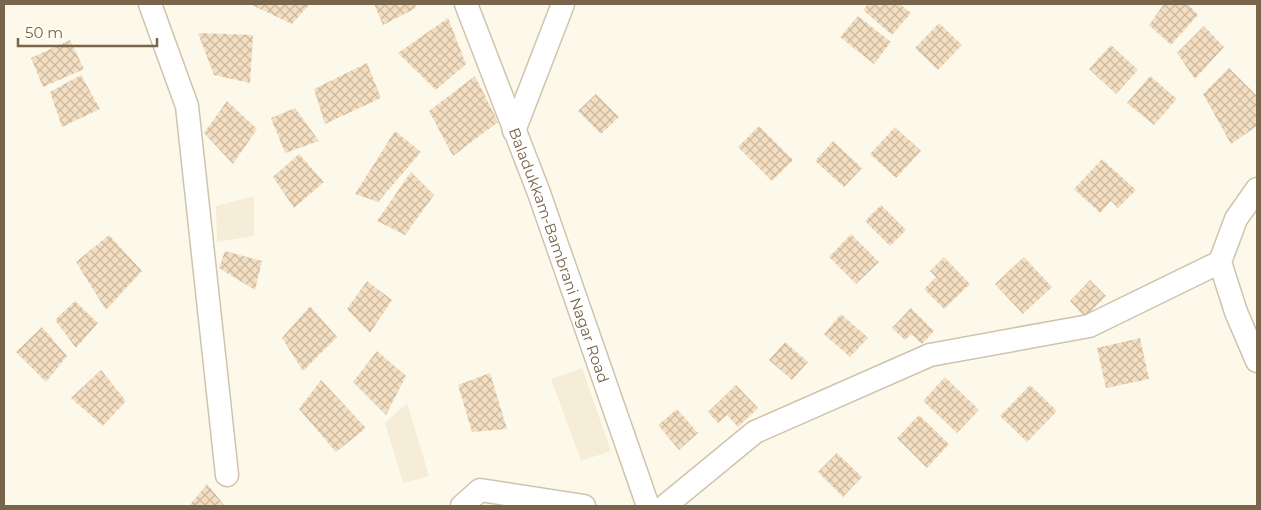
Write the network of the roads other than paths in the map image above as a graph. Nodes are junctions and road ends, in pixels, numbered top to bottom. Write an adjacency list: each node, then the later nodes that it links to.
1 (150, 4): 8 (street)
2 (466, 4): 4 (street, Baladukkam-Bambrani Nagar Road)
3 (563, 4): 4 (street)
4 (514, 131): 11 (street, Baladukkam-Bambrani Nagar Road)
5 (1257, 190): 6 (street)
6 (1220, 262): 7 (street); 12 (street)
7 (1257, 361)
8 (227, 476)
9 (462, 506): 10 (street)
10 (584, 506)
11 (648, 506)
12 (665, 506)

